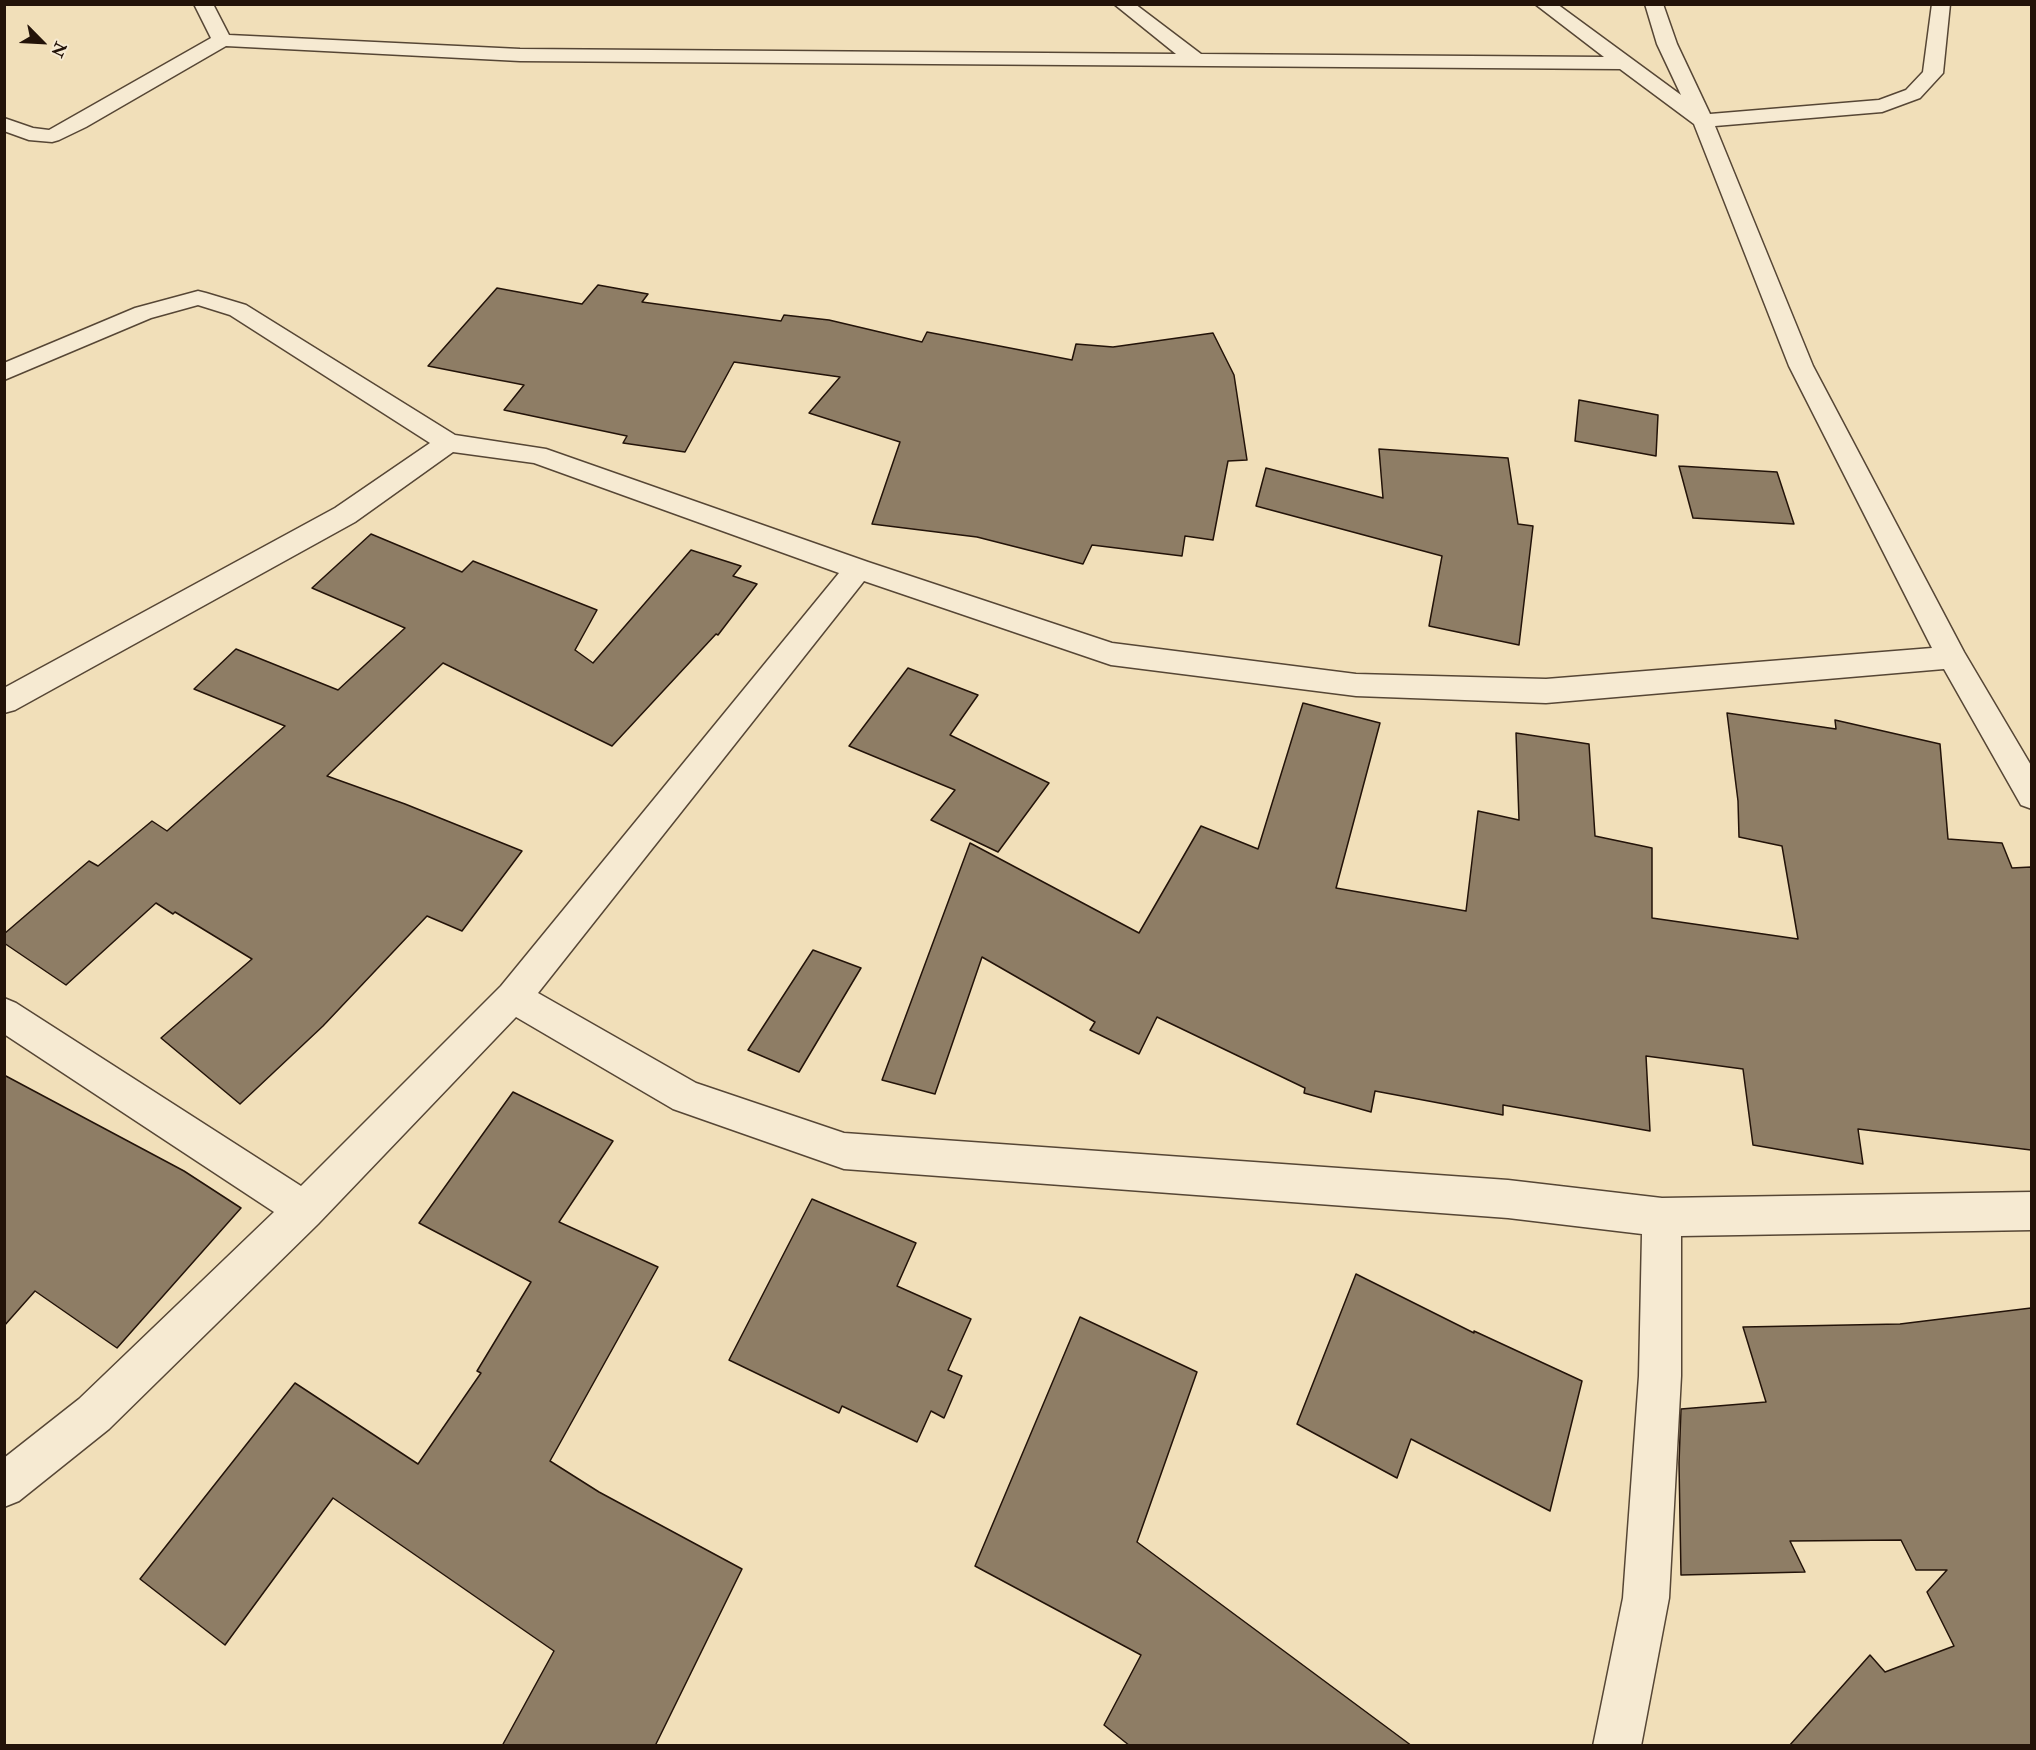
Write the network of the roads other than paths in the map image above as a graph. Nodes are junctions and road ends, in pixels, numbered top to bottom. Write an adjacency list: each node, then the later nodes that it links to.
1 (203, 4): 6 (street)
2 (1123, 4): 7 (street)
3 (1544, 4): 8 (street)
4 (1654, 4): 9 (street)
5 (1941, 4): 9 (street)
6 (222, 40): 7 (street); 11 (street)
7 (1195, 59): 8 (street)
8 (1624, 63): 9 (street)
9 (1703, 121): 16 (street)
10 (4, 124): 11 (street)
11 (29, 134): 12 (street)
12 (4, 142)
13 (4, 372): 14 (street)
14 (448, 443): 15 (street); 17 (street)
15 (858, 569): 16 (street); 19 (street)
16 (1952, 657): 18 (street)
17 (4, 702)
18 (2031, 796)
19 (513, 997): 21 (street); 23 (street)
20 (4, 1014): 21 (street)
21 (304, 1210): 24 (street)
22 (2031, 1211): 23 (street)
23 (1662, 1217): 25 (street)
24 (4, 1486)
25 (1617, 1746)

